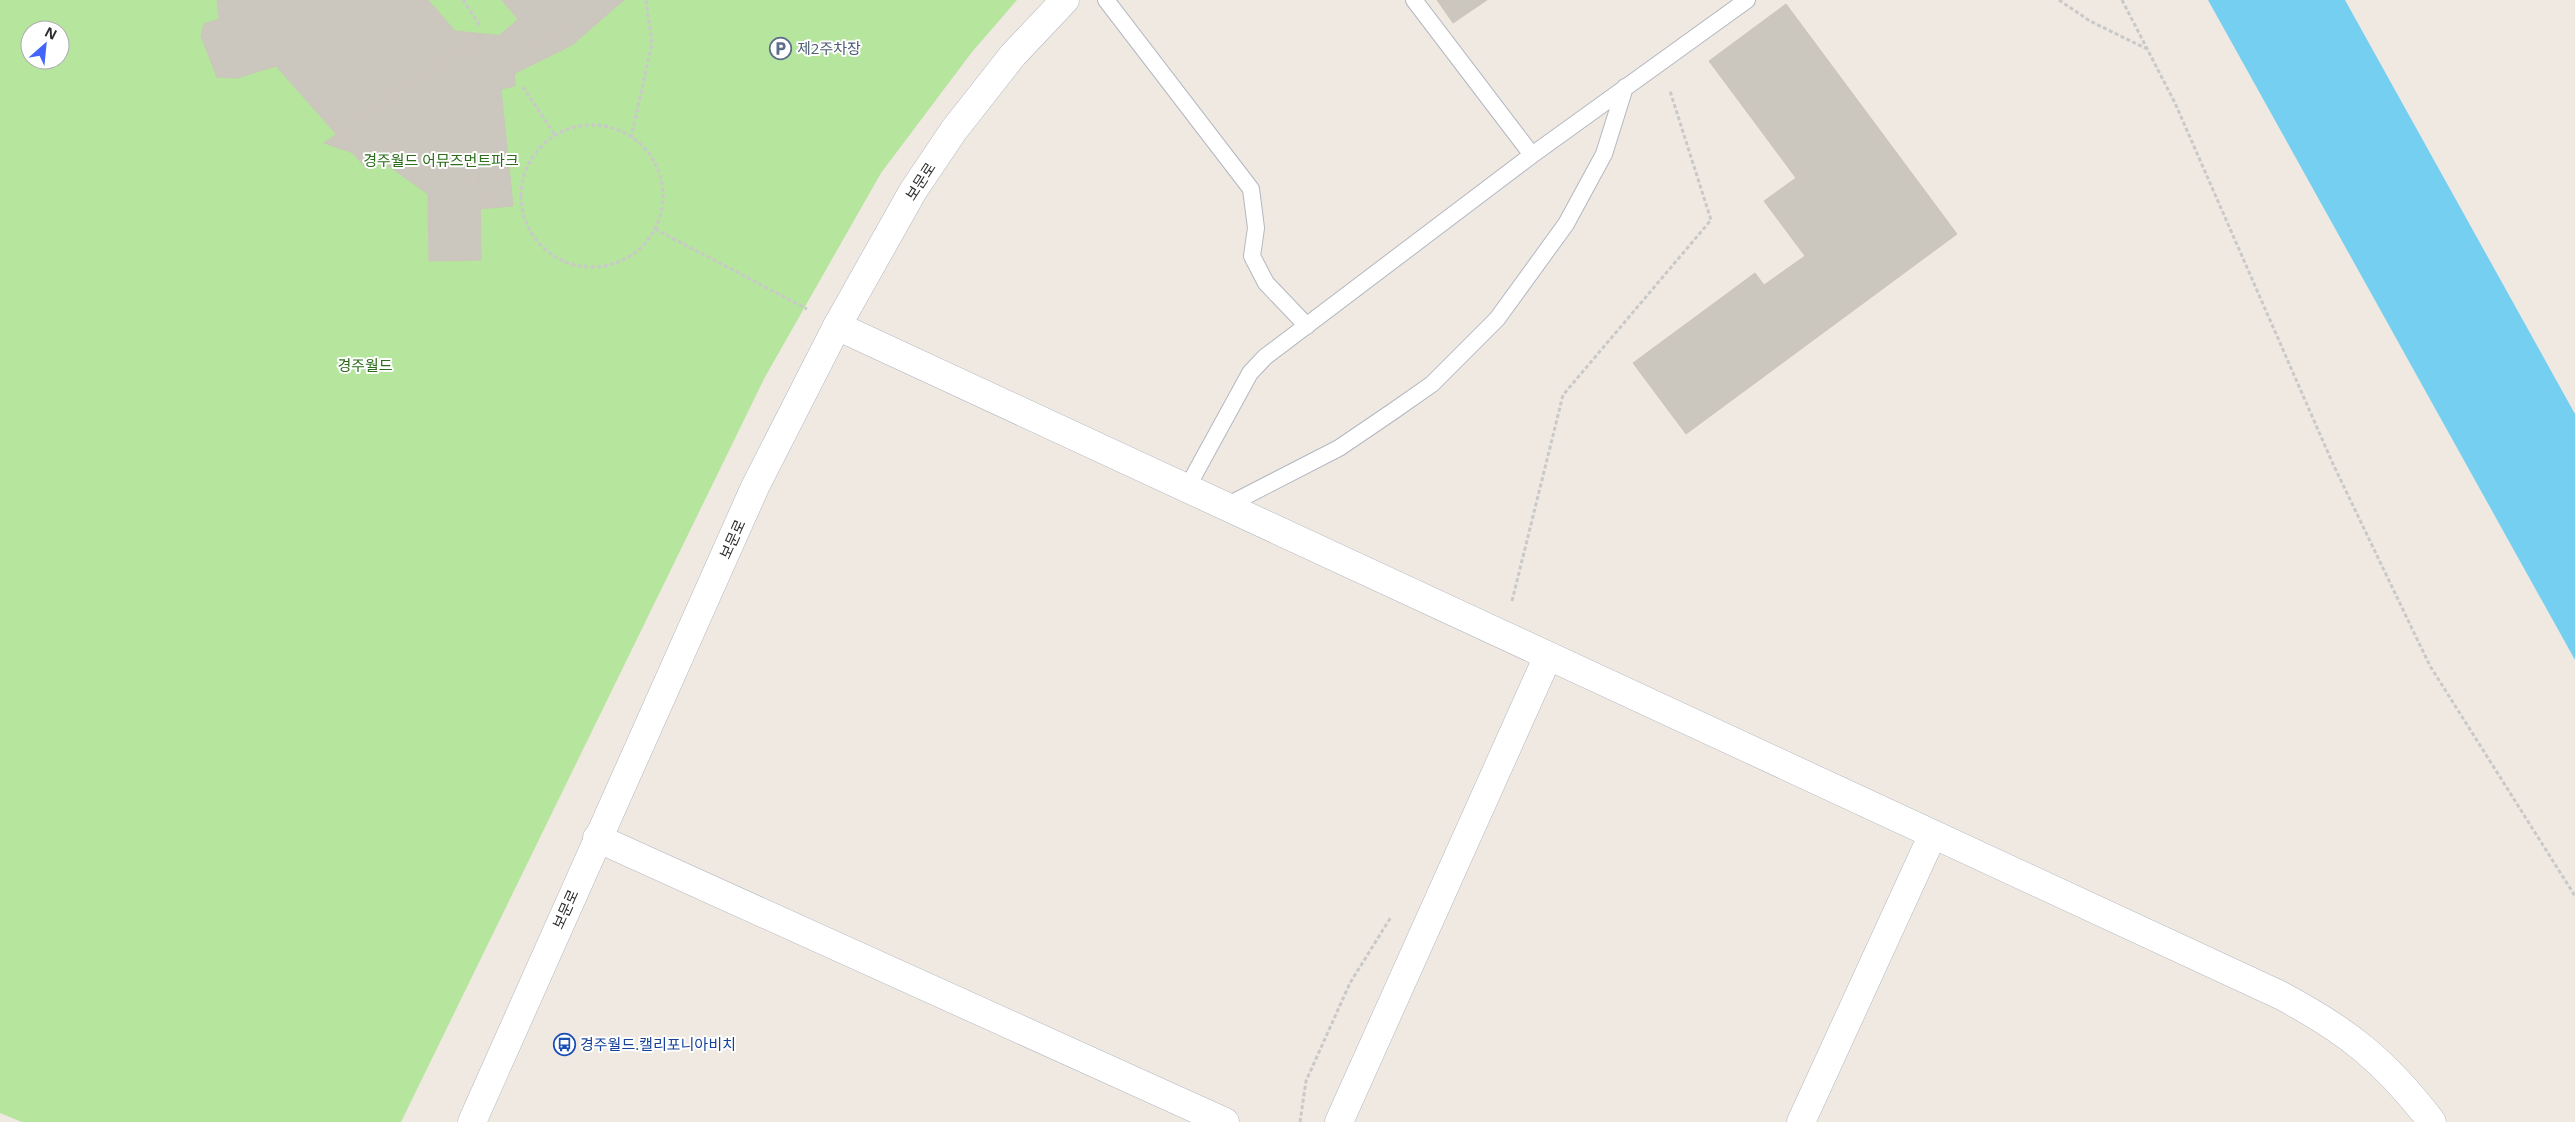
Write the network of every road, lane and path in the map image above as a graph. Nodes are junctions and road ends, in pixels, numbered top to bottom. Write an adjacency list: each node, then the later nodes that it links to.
1 (463, 0): 9 (path)
2 (646, 0): 15 (path)
3 (1065, 0): 18 (street, 보문로)
4 (1106, 0): 19 (lane)
5 (1414, 0): 16 (lane)
6 (1747, 0): 11 (lane)
7 (2059, 0): 10 (path)
8 (2122, 0): 10 (path)
9 (481, 27)
10 (2148, 49): 26 (path)
11 (1661, 62): 13 (lane); 22 (path)
12 (523, 88): 14 (path)
13 (1625, 88): 16 (lane); 21 (lane)
14 (555, 135): 15 (path); 17 (path)
15 (631, 138): 17 (path)
16 (1532, 155): 19 (lane)
17 (655, 229): 18 (path)
18 (837, 326): 20 (street); 25 (street, 보문로)
19 (1307, 326): 20 (lane)
20 (1186, 488): 21 (street)
21 (1226, 506): 22 (street)
22 (1504, 635): 23 (street)
23 (1548, 656): 24 (street); 31 (street)
24 (1933, 834): 32 (street); 33 (street)
25 (597, 838): 28 (street, 보문로); 29 (street)
26 (2575, 896)
27 (1394, 913): 30 (path)
28 (472, 1122)
29 (1226, 1122)
30 (1300, 1122)
31 (1339, 1122)
32 (1800, 1122)
33 (2432, 1122)

